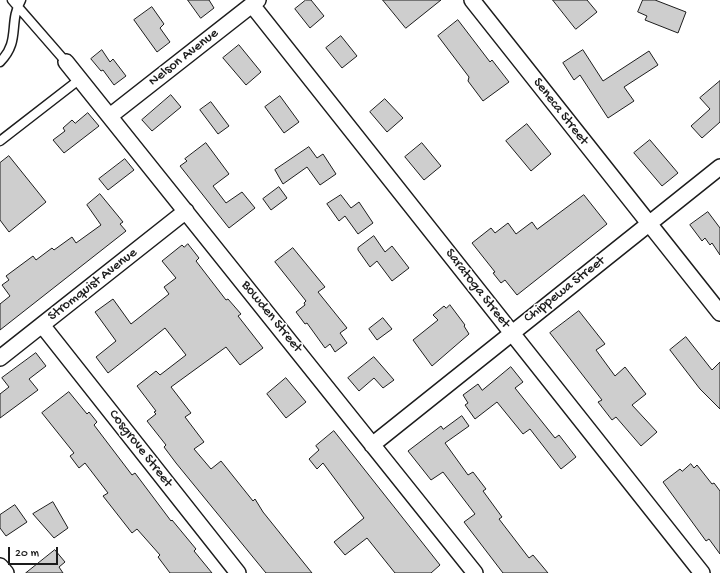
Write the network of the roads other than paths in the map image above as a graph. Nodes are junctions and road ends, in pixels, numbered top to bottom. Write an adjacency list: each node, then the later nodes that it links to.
1 (472, 0): 11 (street, Seneca Street)
2 (16, 2): 4 (lane); 5 (lane)
3 (255, 2): 7 (street, Nelson Avenue); 14 (street, Saratoga Street)
4 (0, 62)
5 (66, 62): 6 (street, Bowden Street)
6 (80, 79): 7 (street, Bowden Street); 8 (lane)
7 (110, 116): 10 (street, Bowden Street)
8 (0, 141)
9 (720, 167): 11 (street, Chippewa Street)
10 (186, 211): 13 (street, Stromquist Avenue); 16 (street, Bowden Street)
11 (649, 224): 12 (street, Seneca Street); 14 (street, Chippewa Street)
12 (720, 313)
13 (42, 325): 15 (street, Stromquist Avenue); 19 (street, Cosgrove Street)
14 (512, 333): 16 (street, Chippewa Street); 21 (street, Saratoga Street)
15 (0, 358)
16 (372, 445): 20 (street, Bowden Street)
17 (0, 566): 18 (street)
18 (6, 573)
19 (238, 573)
20 (475, 573)
21 (702, 573)

